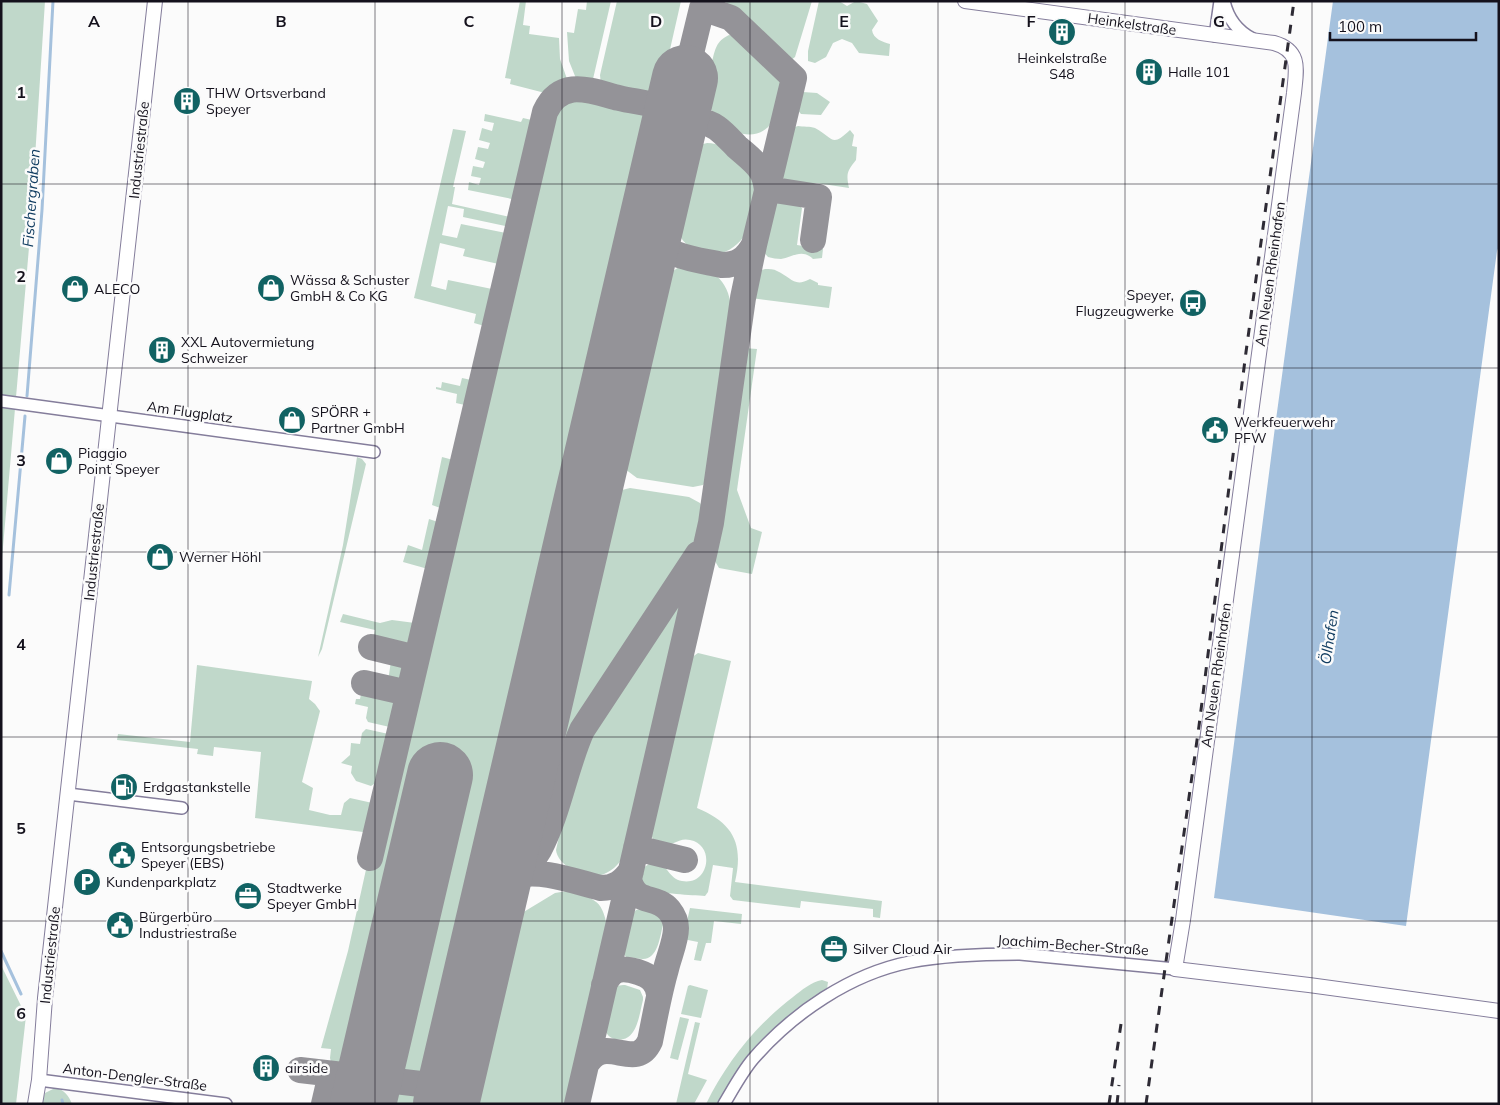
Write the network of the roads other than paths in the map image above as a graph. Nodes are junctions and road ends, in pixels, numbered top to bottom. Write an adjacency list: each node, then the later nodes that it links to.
1 (155, 1): 8 (street, Industriestraße)
2 (964, 1): 4 (street, Heinkelstraße)
3 (1222, 1): 4 (street); 5 (street)
4 (1215, 36): 5 (street, Heinkelstraße)
5 (1257, 41): 6 (street, Heinkelstraße)
6 (1294, 58): 12 (street, Am Neuen Rheinhafen)
7 (1, 401): 8 (street, Am Flugplatz)
8 (110, 416): 9 (street, Am Flugplatz); 10 (street, Industriestraße)
9 (374, 452)
10 (68, 794): 11 (street); 14 (street, Industriestraße)
11 (182, 808)
12 (1175, 969): 13 (street); 17 (street, Joachim-Becher-Straße)
13 (1499, 1011)
14 (40, 1080): 15 (street, Industriestraße); 16 (street, Anton-Dengler-Straße)
15 (35, 1104)
16 (226, 1104)
17 (724, 1104)

